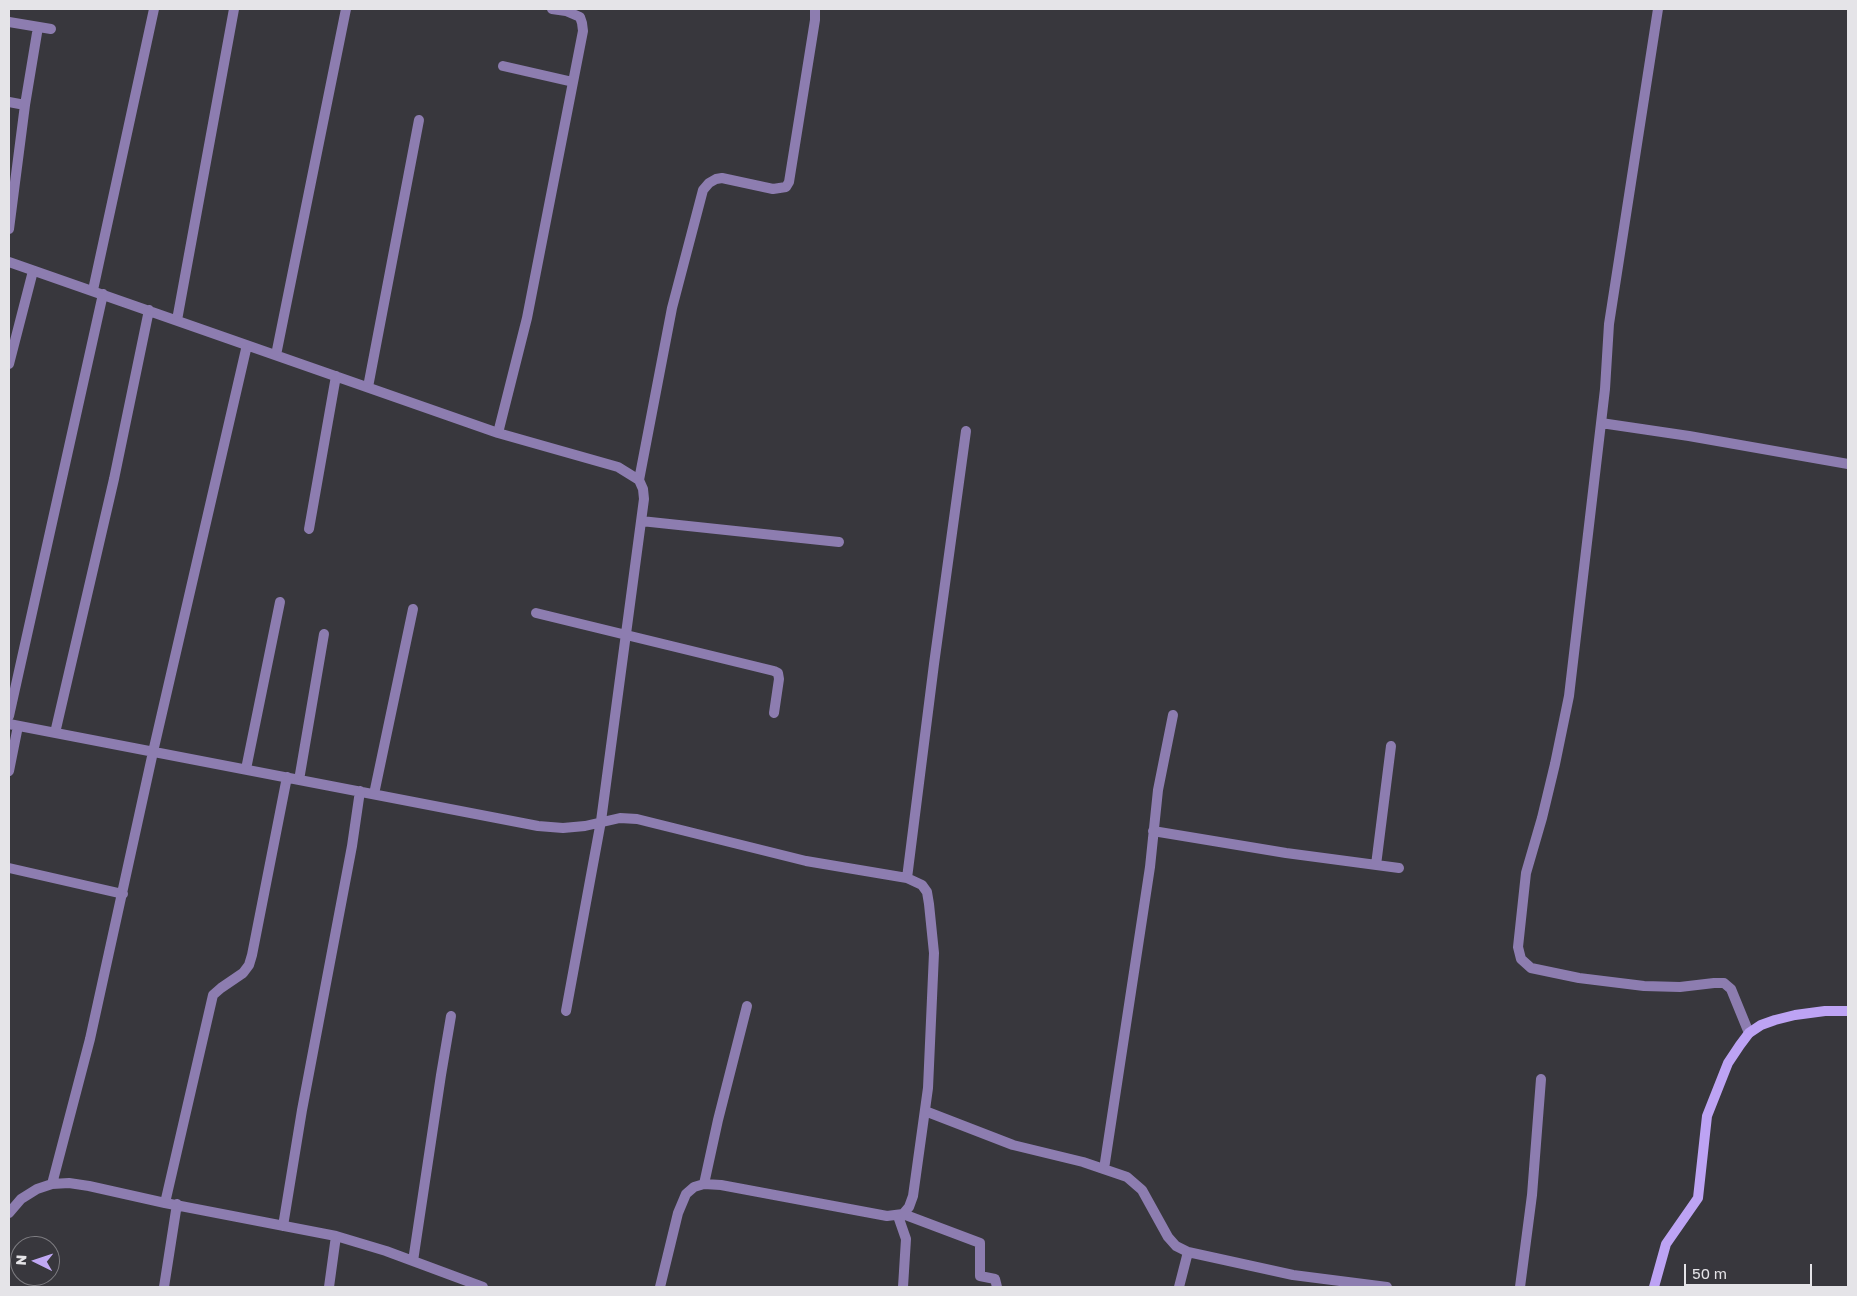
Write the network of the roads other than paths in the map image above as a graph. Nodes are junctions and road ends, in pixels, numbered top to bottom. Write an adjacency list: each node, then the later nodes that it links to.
1 (154, 9): 18 (street)
2 (234, 9): 20 (street)
3 (346, 9): 22 (street)
4 (552, 9): 11 (street)
5 (815, 9): 30 (street)
6 (1658, 9): 26 (street)
7 (9, 22): 8 (street)
8 (38, 27): 9 (street); 13 (street)
9 (51, 29)
10 (503, 66): 11 (street)
11 (573, 82): 28 (street)
12 (9, 102): 13 (street)
13 (25, 105): 15 (street)
14 (419, 120): 25 (street)
15 (9, 229)
16 (9, 262): 17 (street)
17 (33, 271): 18 (street); 23 (street)
18 (98, 292): 19 (street); 41 (street)
19 (149, 310): 20 (street); 43 (street)
20 (177, 320): 21 (street)
21 (247, 345): 22 (street); 45 (street)
22 (276, 355): 24 (street)
23 (9, 364)
24 (336, 376): 25 (street); 32 (street)
25 (368, 387): 28 (street)
26 (1601, 423): 29 (street); 63 (street)
27 (966, 430): 57 (street)
28 (498, 433): 30 (street)
29 (1848, 464)
30 (639, 480): 31 (street)
31 (641, 522): 33 (street); 38 (street)
32 (309, 529)
33 (839, 542)
34 (280, 602): 46 (street)
35 (413, 610): 51 (street)
36 (536, 613): 38 (street)
37 (324, 634): 49 (street)
38 (626, 635): 39 (street); 52 (street)
39 (774, 712)
40 (1173, 715): 53 (street)
41 (9, 716)
42 (14, 725): 43 (street); 47 (street)
43 (55, 733): 45 (street)
44 (1391, 746): 54 (street)
45 (153, 752): 46 (street); 58 (street)
46 (246, 769): 48 (street)
47 (9, 771)
48 (287, 777): 49 (street); 69 (street)
49 (300, 780): 50 (street)
50 (360, 791): 51 (street); 73 (street)
51 (374, 794): 52 (street)
52 (600, 822): 57 (street); 60 (street)
53 (1153, 831): 54 (street); 66 (street)
54 (1376, 865): 56 (street)
55 (9, 868): 58 (street)
56 (1399, 868)
57 (907, 878): 65 (street)
58 (123, 894): 67 (street)
59 (747, 1006): 68 (street)
60 (566, 1011)
61 (1848, 1011): 63 (street)
62 (451, 1016): 76 (street)
63 (1748, 1028): 86 (street)
64 (1541, 1079): 85 (street)
65 (925, 1111): 66 (street); 72 (street)
66 (1104, 1168): 75 (street)
67 (52, 1184): 69 (street); 71 (street)
68 (704, 1184): 72 (street); 80 (street)
69 (165, 1203): 70 (street)
70 (178, 1204): 73 (street); 77 (street)
71 (9, 1213)
72 (901, 1215): 81 (street); 82 (street)
73 (283, 1226): 74 (street)
74 (336, 1236): 76 (street); 78 (street)
75 (1188, 1252): 83 (street); 84 (street)
76 (413, 1261): 79 (street)
77 (164, 1287)
78 (329, 1287)
79 (483, 1287)
80 (660, 1287)
81 (903, 1287)
82 (996, 1287)
83 (1179, 1287)
84 (1387, 1287)
85 (1520, 1287)
86 (1654, 1287)

